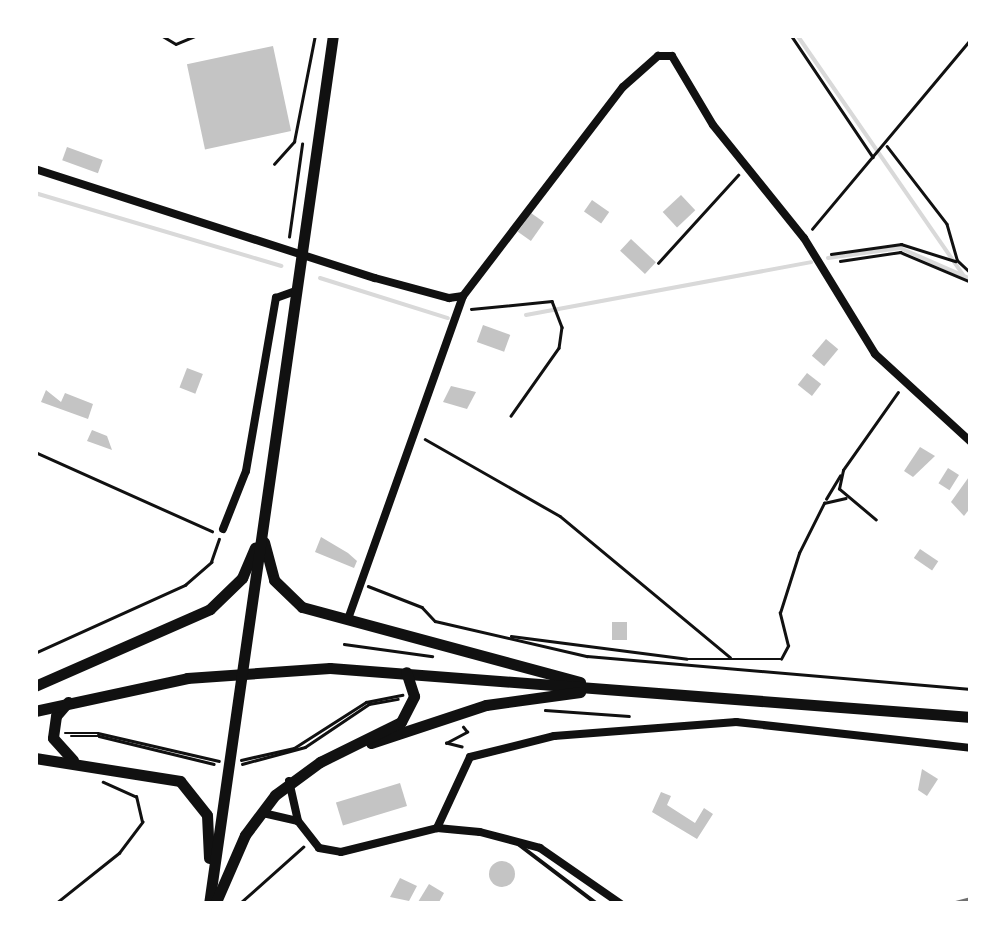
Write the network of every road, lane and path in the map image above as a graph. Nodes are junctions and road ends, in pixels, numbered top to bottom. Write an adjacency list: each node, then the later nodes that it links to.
1 (35, 35): 8 (path)
2 (161, 35): 3 (path)
3 (197, 35)
4 (316, 35): 12 (path)
5 (333, 35): 16 (main road)
6 (791, 35): 11 (path)
7 (971, 39): 10 (path)
8 (35, 63)
9 (302, 144): 16 (path)
10 (886, 144): 11 (path); 19 (path)
11 (874, 159): 15 (path)
12 (274, 164)
13 (745, 166): 15 (street); 20 (path); 24 (street)
14 (35, 169): 16 (street)
15 (804, 238): 26 (street)
16 (294, 249): 23 (main road); 24 (street)
17 (831, 254): 19 (path)
18 (840, 260): 22 (path)
19 (957, 260): 21 (path)
20 (658, 263)
21 (971, 273)
22 (971, 282)
23 (295, 290): 35 (street); 36 (main road)
24 (463, 296): 25 (street)
25 (460, 306): 27 (path); 28 (street)
26 (904, 382): 29 (street); 31 (path)
27 (511, 416)
28 (416, 434): 37 (street); 43 (path)
29 (971, 442)
30 (35, 452): 35 (path)
31 (843, 470): 32 (path); 33 (path)
32 (845, 498): 33 (path); 34 (path)
33 (824, 503): 43 (path)
34 (876, 520)
35 (223, 529): 41 (path)
36 (262, 530): 38 (main road); 45 (main road); 67 (main road)
37 (358, 582): 38 (street); 39 (path)
38 (348, 619): 47 (main road)
39 (504, 637): 43 (path); 46 (path)
40 (344, 644): 42 (path)
41 (35, 653)
42 (432, 656)
43 (732, 658)
44 (406, 672): 47 (main road); 48 (main road); 54 (main road)
45 (35, 686)
46 (971, 688)
47 (603, 689): 52 (main road); 54 (main road)
48 (68, 701): 50 (main road); 58 (main road)
49 (542, 710): 51 (path)
50 (35, 711)
51 (629, 716)
52 (971, 717)
53 (453, 728): 56 (path)
54 (352, 748): 60 (main road)
55 (971, 748): 56 (street)
56 (470, 757): 63 (street)
57 (35, 758): 58 (main road)
58 (76, 762): 67 (main road)
59 (96, 781): 66 (path)
60 (289, 782): 61 (main road); 62 (street)
61 (259, 813): 62 (street); 67 (main road)
62 (298, 822): 64 (street)
63 (437, 828): 64 (street); 65 (street)
64 (312, 840): 68 (path)
65 (515, 841): 69 (lane); 70 (street)
66 (55, 904)
67 (211, 904)
68 (239, 904)
69 (596, 904)
70 (621, 904)

